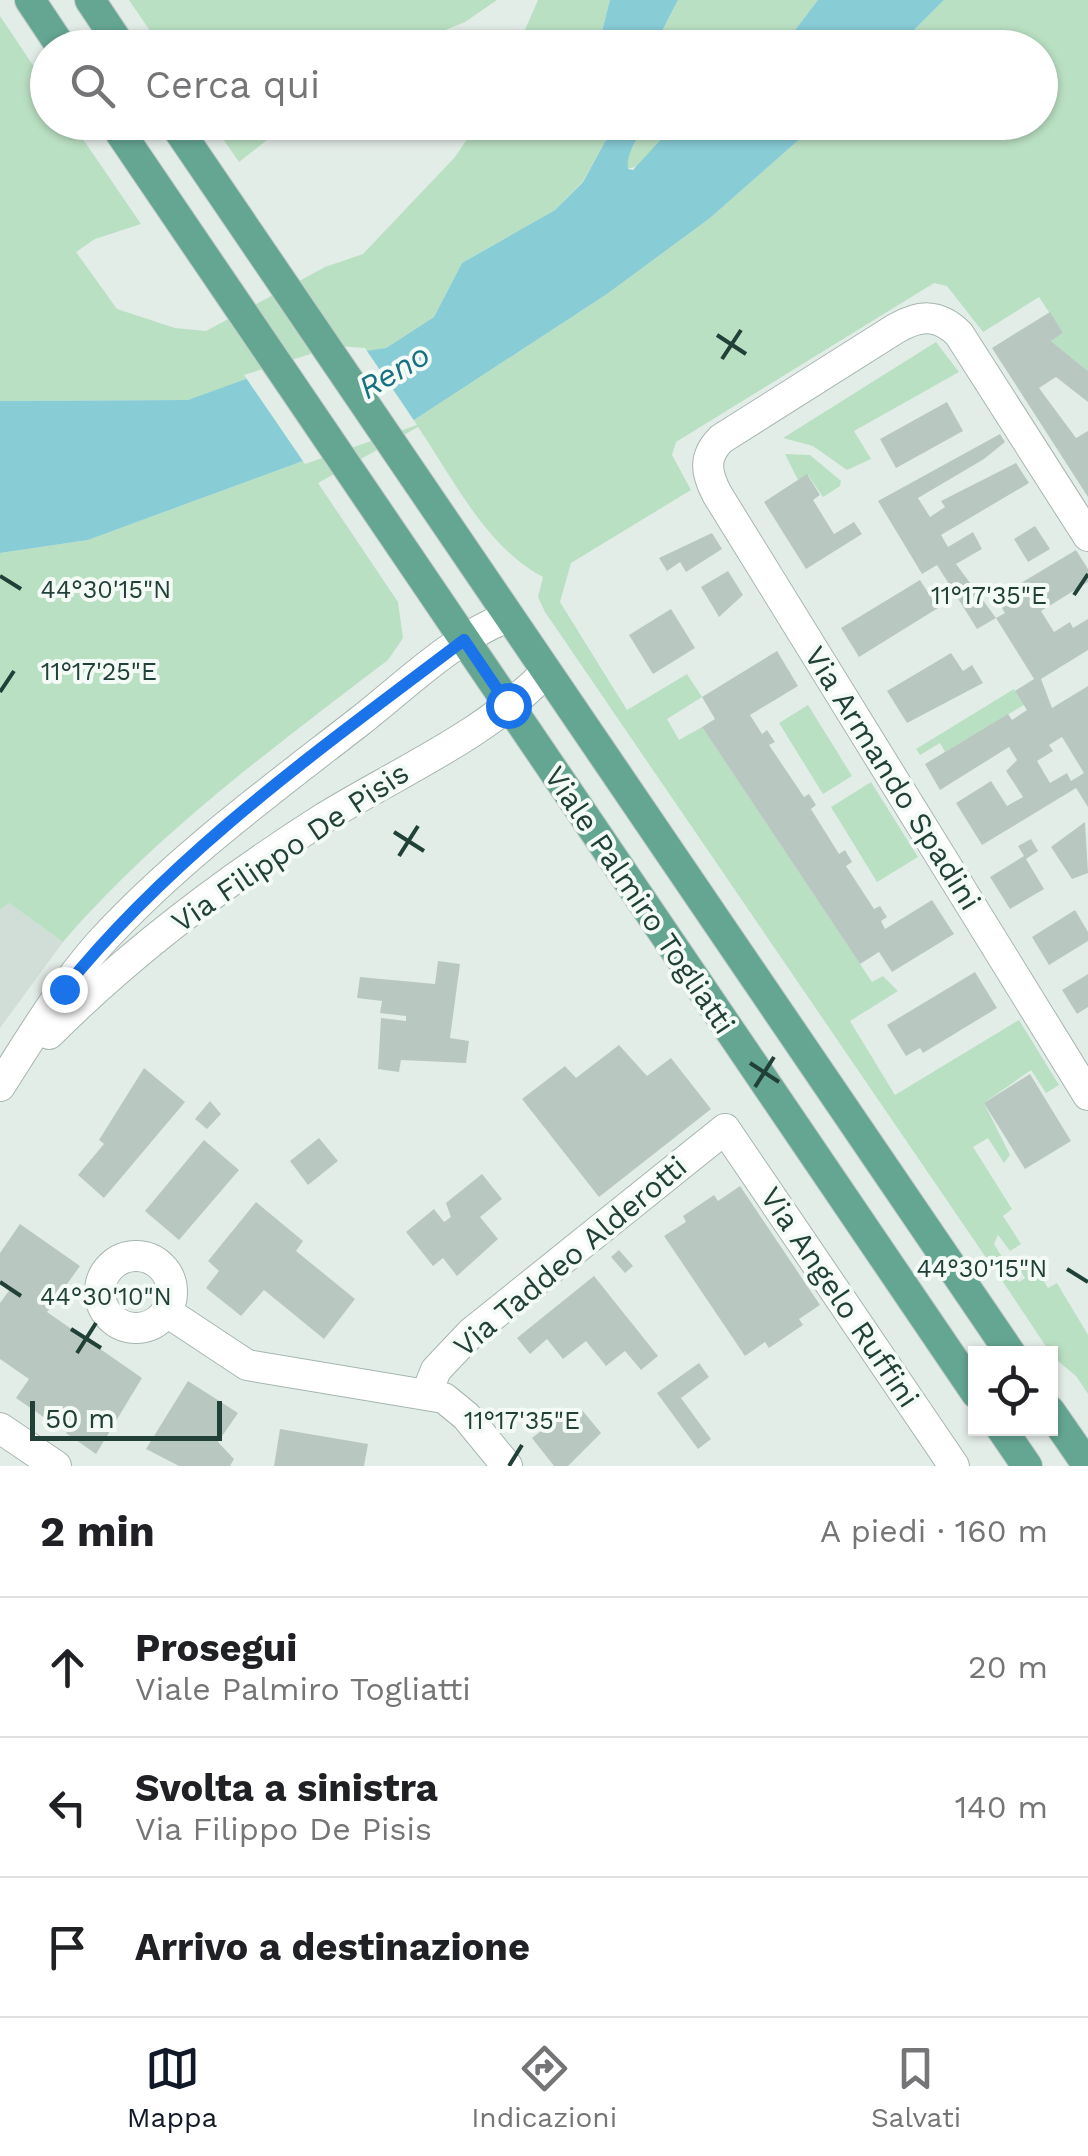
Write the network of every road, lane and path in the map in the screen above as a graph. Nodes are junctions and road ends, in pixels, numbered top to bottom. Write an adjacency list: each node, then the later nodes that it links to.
1 (30, 0): 3 (main road)
2 (90, 0): 4 (main road)
3 (50, 30)
4 (110, 30)
5 (124, 140): 9 (main road, Viale Palmiro Togliatti)
6 (185, 140): 8 (main road, Viale Palmiro Togliatti)
7 (1088, 536): 13 (street, Via Armando Spadini)
8 (508, 616): 9 (street); 10 (main road, Viale Palmiro Togliatti)
9 (464, 640): 11 (main road, Viale Palmiro Togliatti); 12 (street, Via Filippo De Pisis)
10 (546, 672): 11 (street); 16 (main road, Viale Palmiro Togliatti)
11 (508, 705): 12 (street, Via Filippo De Pisis); 17 (main road, Viale Palmiro Togliatti)
12 (0, 1088)
13 (1088, 1095)
14 (724, 1129): 18 (street, Via Taddeo Alderotti); 24 (street, Via Angelo Ruffini)
15 (167, 1312): 18 (street)
16 (1006, 1346)
17 (968, 1381)
18 (427, 1392): 23 (street)
19 (1058, 1423): 26 (main road)
20 (0, 1428): 22 (street)
21 (1006, 1436): 25 (main road)
22 (56, 1466)
23 (508, 1466)
24 (954, 1466)
25 (1027, 1466)
26 (1088, 1466)

